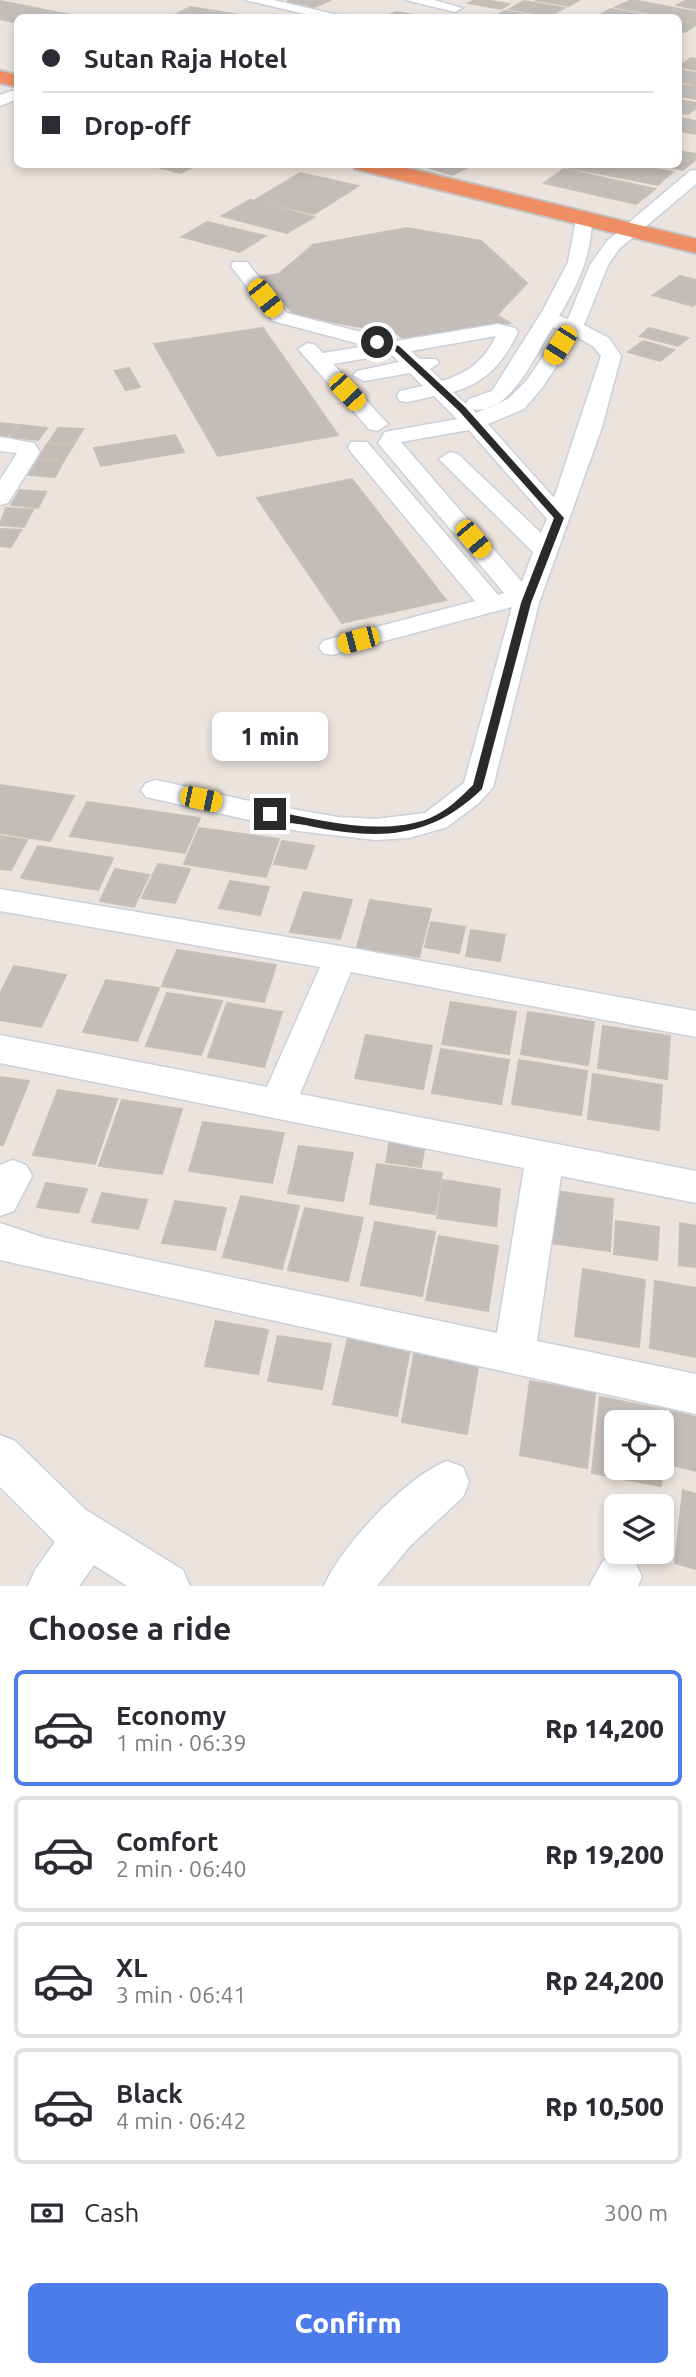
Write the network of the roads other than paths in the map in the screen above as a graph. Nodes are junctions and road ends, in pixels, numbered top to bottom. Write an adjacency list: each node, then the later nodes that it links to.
1 (252, 0): 3 (street)
2 (413, 0): 4 (street)
3 (324, 14)
4 (443, 14)
5 (379, 168): 7 (highway)
6 (696, 175): 8 (street)
7 (583, 218): 8 (highway); 12 (street)
8 (631, 229): 9 (highway); 13 (street)
9 (696, 246)
10 (240, 266): 11 (street)
11 (280, 317): 14 (street); 16 (street)
12 (548, 318): 13 (street); 21 (street)
13 (570, 329): 21 (street); 26 (street)
14 (396, 347): 15 (street); 16 (street); 17 (street)
15 (502, 348): 17 (street); 19 (street)
16 (318, 360): 22 (street)
17 (414, 366): 18 (street); 19 (street)
18 (365, 375)
19 (438, 390): 20 (street); 21 (street)
20 (408, 396)
21 (468, 416): 22 (street); 26 (street)
22 (385, 432): 28 (street); 29 (street)
23 (0, 444): 25 (street)
24 (450, 459): 27 (street)
25 (0, 498)
26 (559, 518): 27 (street)
27 (546, 551): 28 (street)
28 (524, 600): 29 (street); 31 (street)
29 (492, 604): 30 (street)
30 (332, 647)
31 (156, 790)
32 (0, 900): 33 (street)
33 (340, 958): 34 (street); 36 (street)
34 (696, 1024)
35 (0, 1049): 36 (street)
36 (278, 1104): 37 (street)
37 (545, 1157): 38 (street); 40 (street)
38 (696, 1187)
39 (0, 1240): 40 (street)
40 (514, 1355): 41 (street)
41 (696, 1394)
42 (0, 1456): 44 (street)
43 (447, 1482): 47 (street)
44 (88, 1535): 45 (street); 46 (street)
45 (51, 1586)
46 (167, 1586)
47 (347, 1586)

